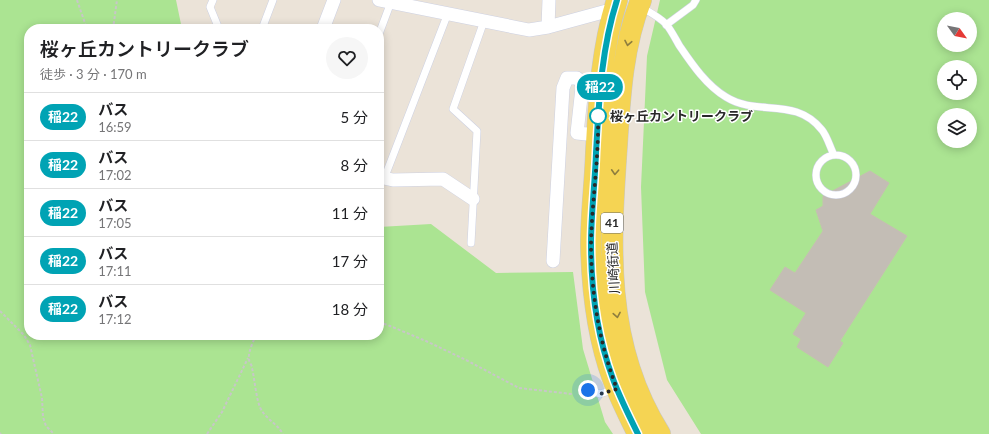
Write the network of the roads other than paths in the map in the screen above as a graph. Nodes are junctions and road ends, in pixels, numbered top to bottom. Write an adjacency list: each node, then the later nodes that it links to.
1 (213, 0): 11 (lane)
2 (273, 0): 12 (lane)
3 (334, 0): 13 (street)
4 (549, 0): 16 (street)
5 (696, 0): 15 (lane)
6 (385, 1): 9 (street); 14 (lane)
7 (640, 2): 15 (lane); 24 (main road, 川崎街道 / 41, one-way to 24)
8 (615, 5): 16 (street); 17 (main road, 川崎街道 / 41)
9 (448, 13): 10 (street); 19 (lane)
10 (484, 21): 16 (street); 21 (lane)
11 (216, 24)
12 (264, 24)
13 (325, 24)
14 (381, 24)
15 (666, 25): 18 (lane)
16 (548, 27)
17 (597, 135): 23 (street); 24 (main road, 川崎街道 / 41)
18 (834, 155): 18 (lane)
19 (384, 173)
20 (384, 178): 21 (street)
21 (473, 199): 22 (lane)
22 (471, 243)
23 (553, 261)
24 (626, 386): 25 (lane); 26 (main road, 川崎街道 / 41); 27 (main road, 川崎街道 / 41)
25 (588, 390)
26 (638, 434)
27 (660, 434)

